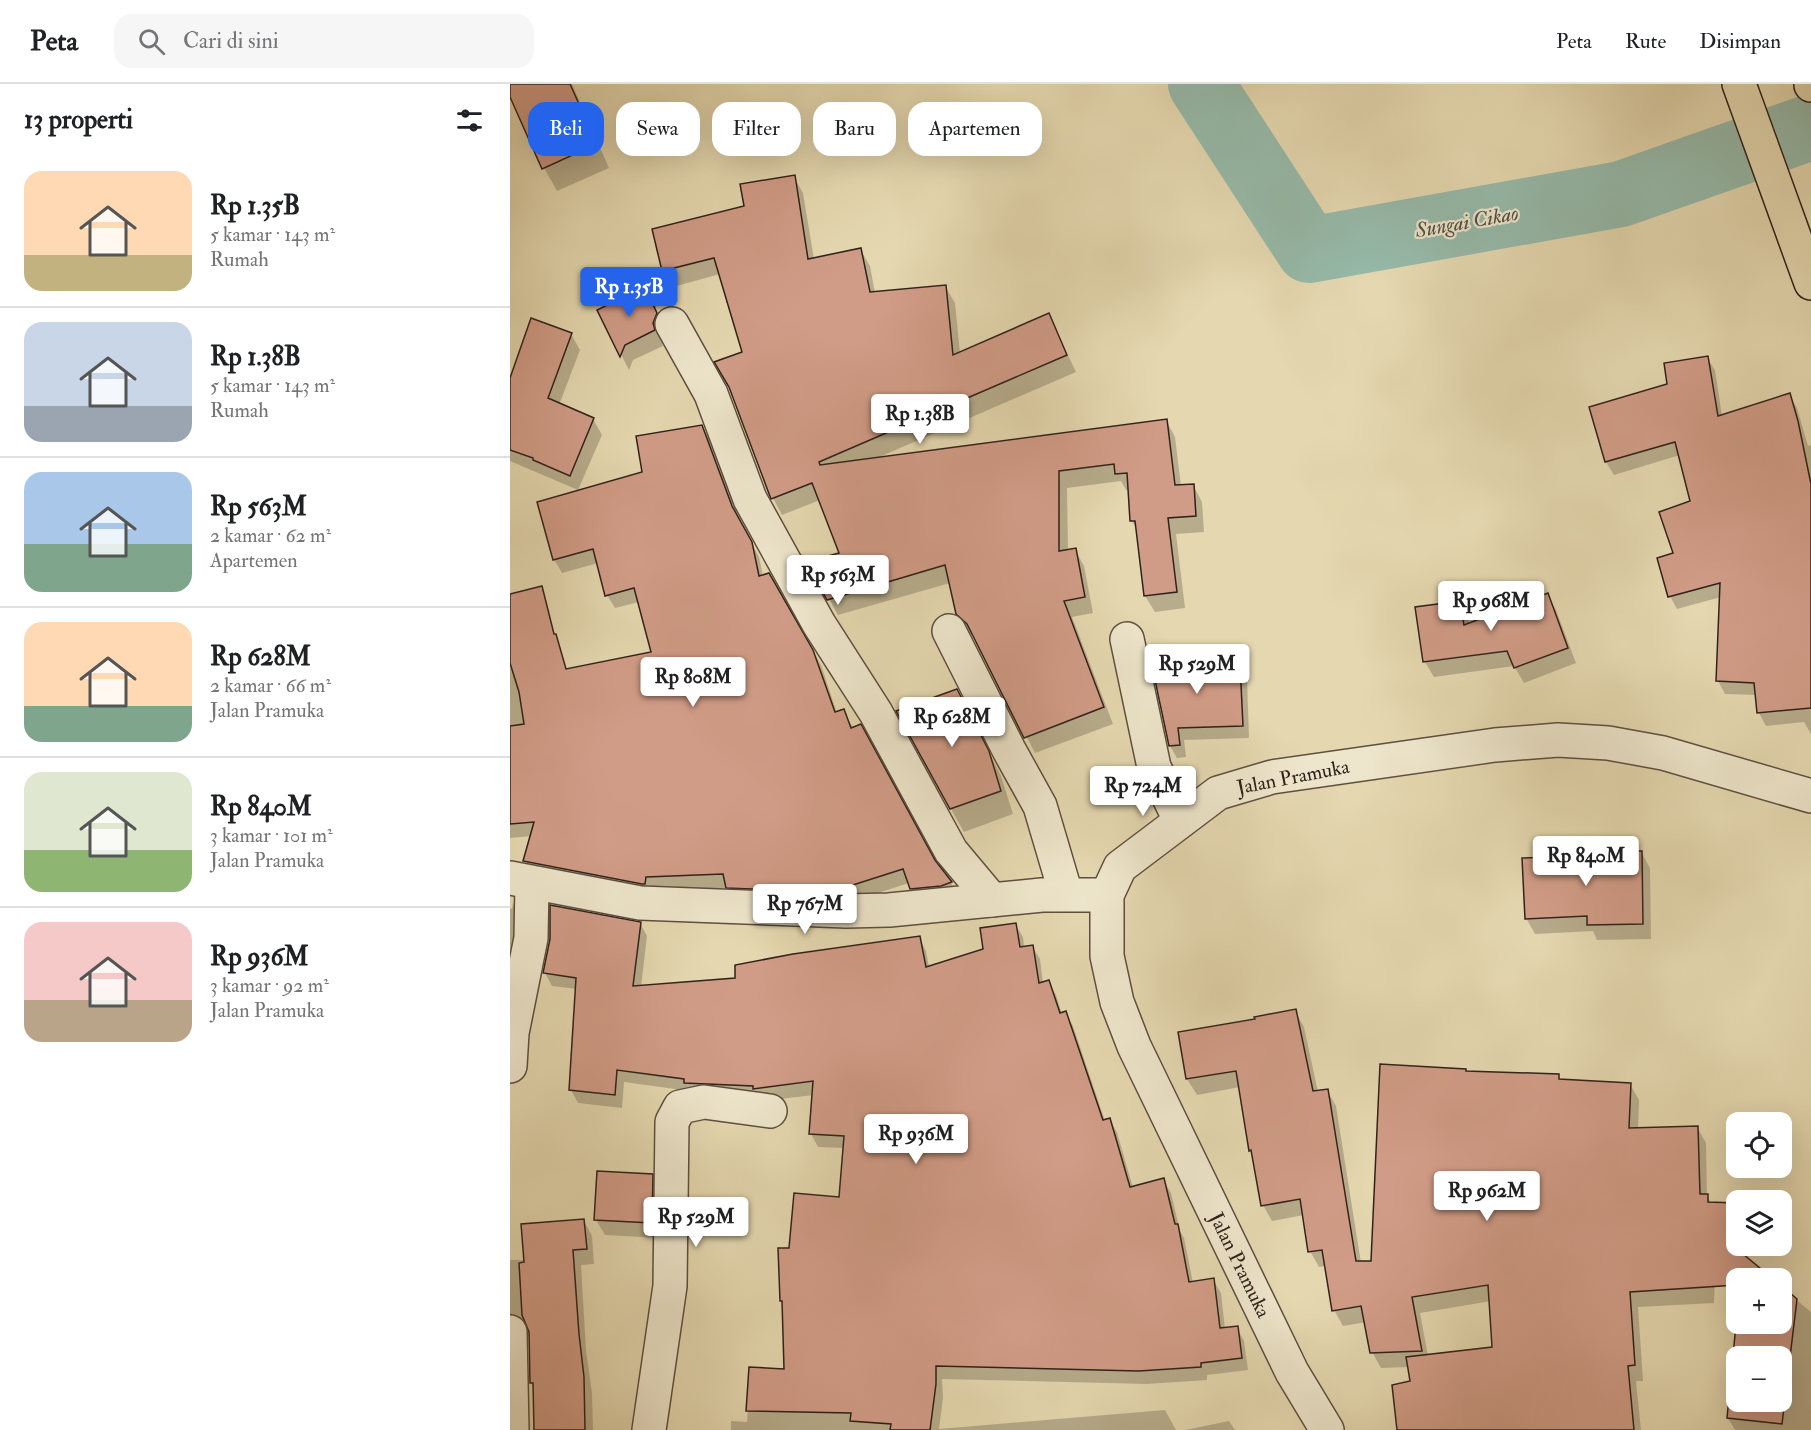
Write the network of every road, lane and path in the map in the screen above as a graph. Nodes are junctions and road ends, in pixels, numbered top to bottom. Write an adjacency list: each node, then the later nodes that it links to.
1 (1739, 84): 2 (highway)
2 (1809, 280)
3 (672, 324): 11 (street)
4 (949, 631): 9 (street)
5 (1127, 639): 7 (street)
6 (1811, 796): 7 (street, Jalan Pramuka)
7 (1180, 820): 10 (street, Jalan Pramuka)
8 (521, 880): 11 (street); 12 (street)
9 (1066, 894): 10 (street); 11 (street)
10 (1107, 895): 17 (street, Jalan Pramuka)
11 (992, 900)
12 (510, 1066)
13 (770, 1111): 16 (street)
14 (510, 1332): 15 (street)
15 (512, 1430)
16 (649, 1430)
17 (1327, 1430)

